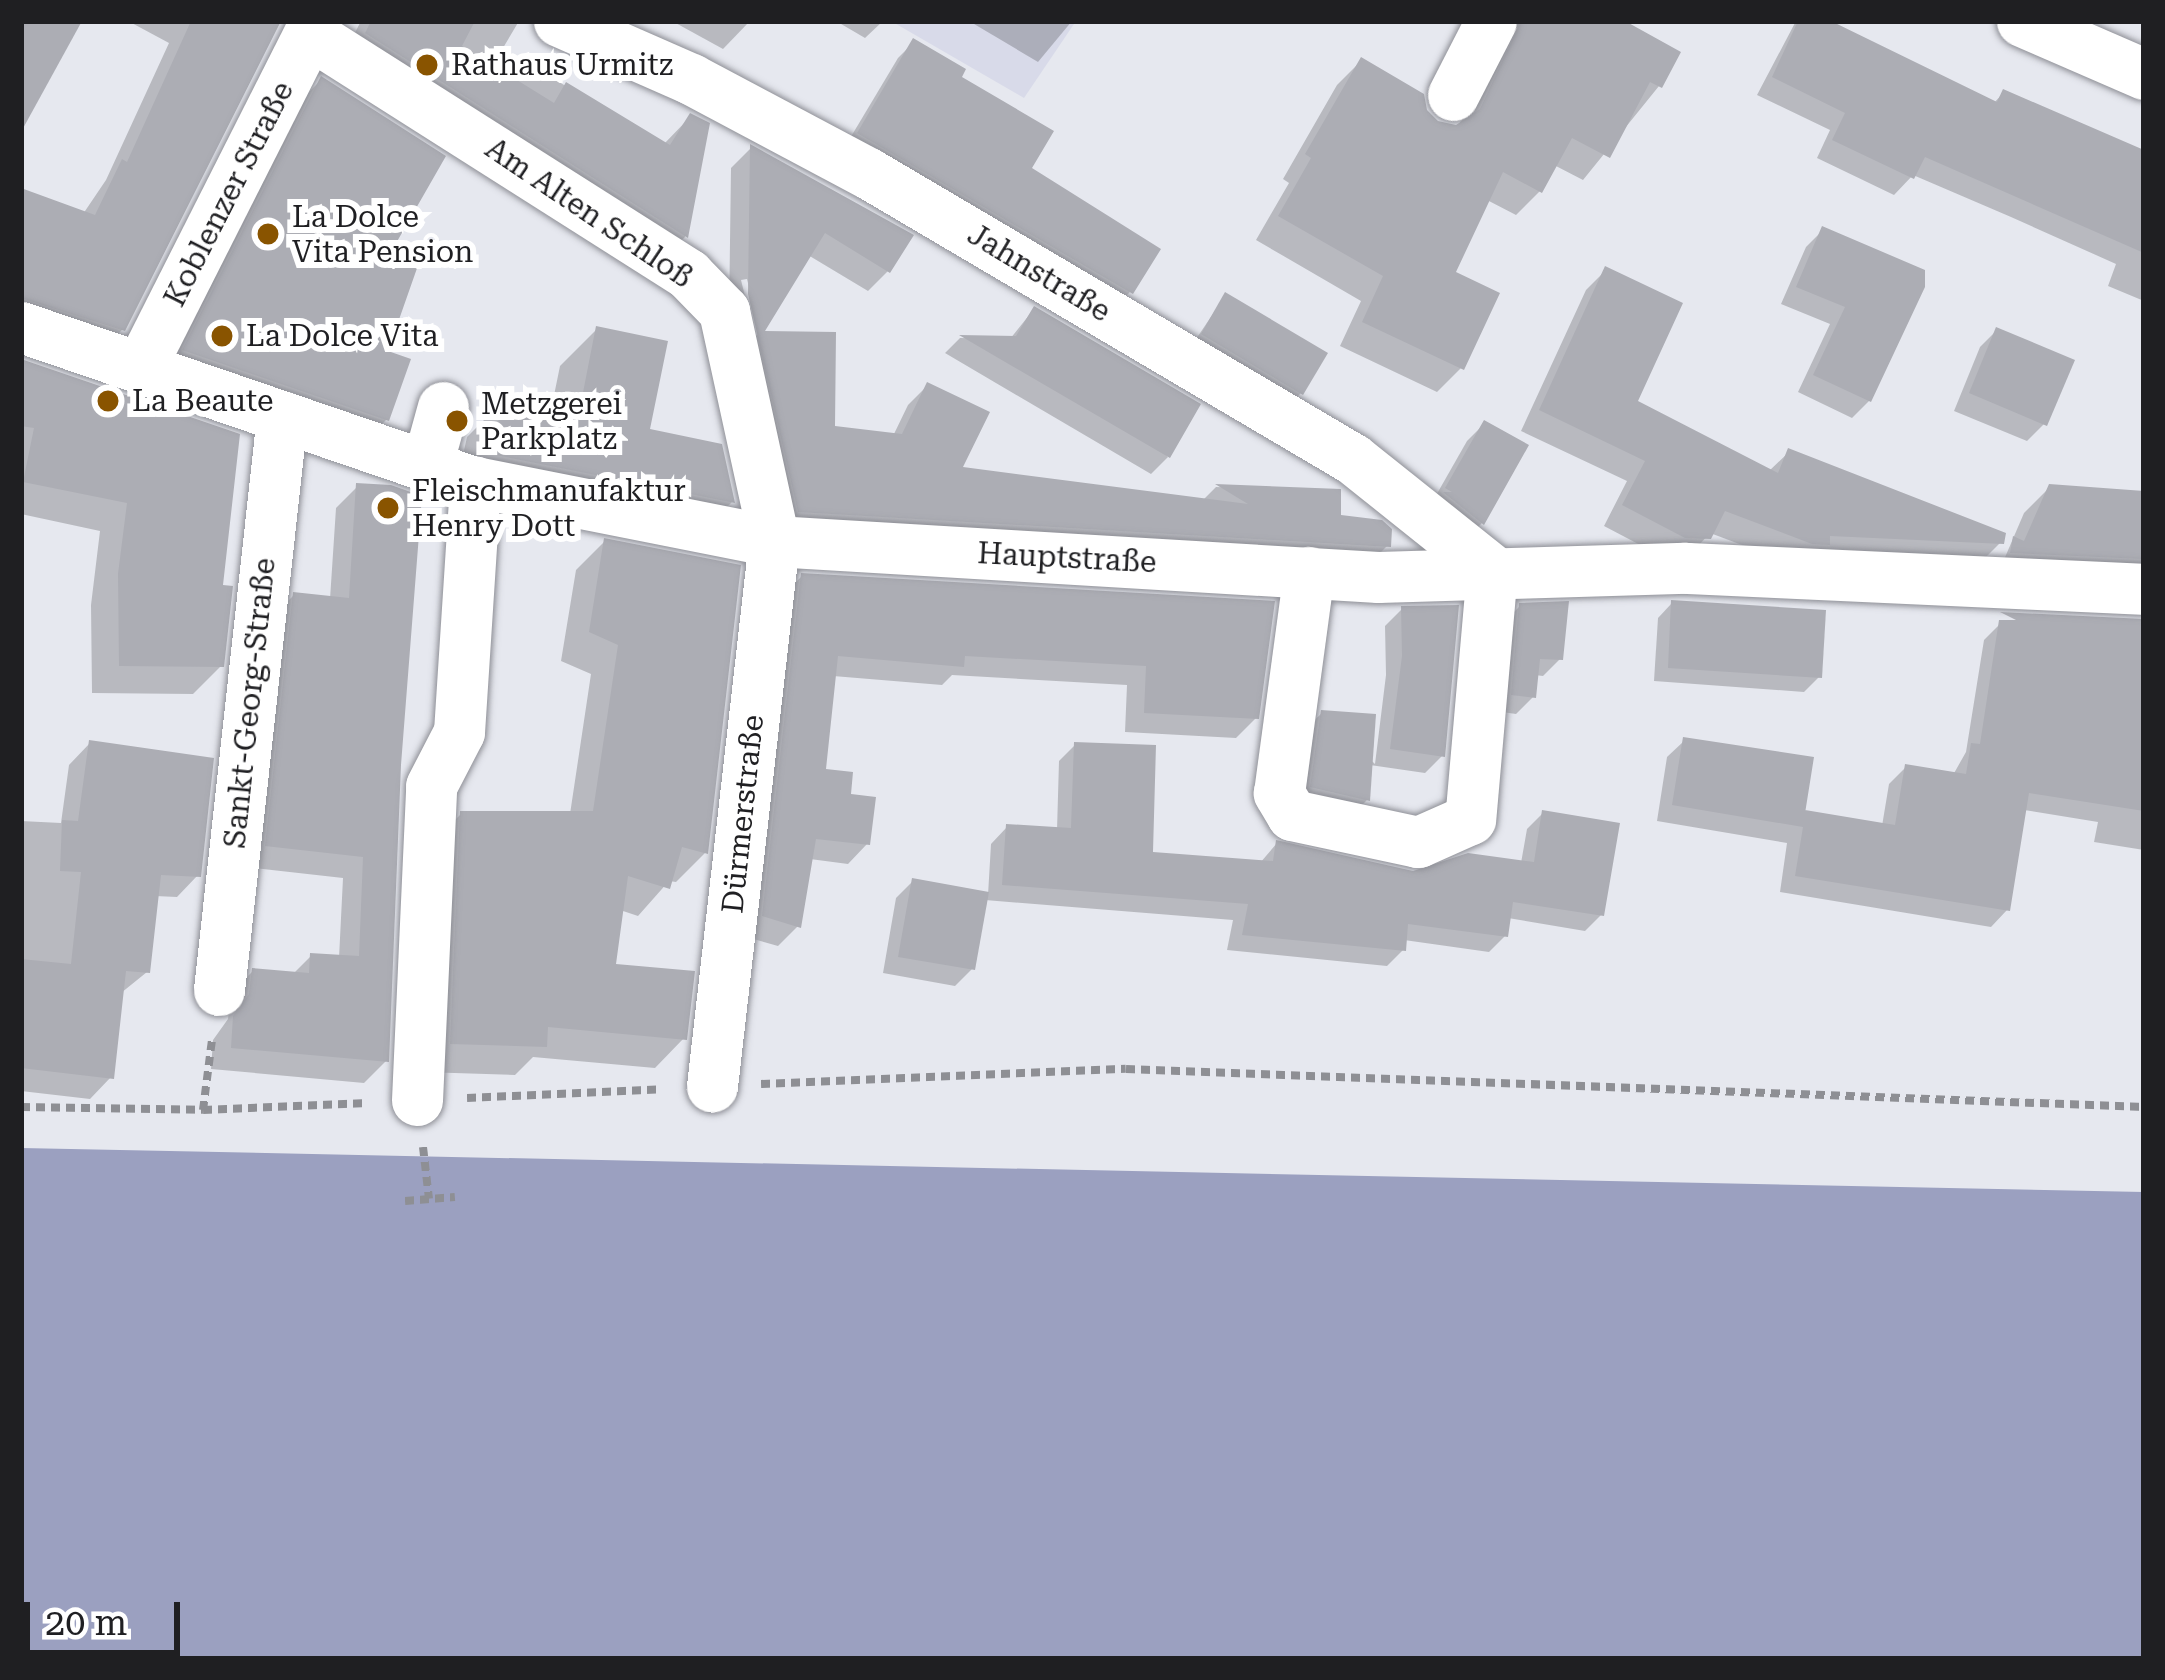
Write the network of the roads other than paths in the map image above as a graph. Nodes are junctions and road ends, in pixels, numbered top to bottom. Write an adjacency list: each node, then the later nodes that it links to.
1 (559, 21): 14 (street, Jahnstraße)
2 (1491, 21): 6 (street)
3 (2022, 21): 5 (street)
4 (313, 27): 8 (street, Koblenzer Straße); 13 (street, Am Alten Schloß)
5 (2144, 74)
6 (1453, 95)
7 (21, 327): 8 (street, Hauptstraße)
8 (140, 366): 10 (street, Hauptstraße)
9 (443, 406): 11 (street)
10 (282, 416): 11 (street, Hauptstraße); 17 (street, Sankt-Georg-Straße)
11 (427, 465): 12 (street, Hauptstraße)
12 (475, 482): 13 (street, Hauptstraße); 19 (street)
13 (774, 542): 15 (street, Hauptstraße); 18 (street, Dürmerstraße)
14 (1492, 570): 15 (street, Hauptstraße); 15 (street); 16 (street, Hauptstraße)
15 (1309, 572)
16 (2144, 590)
17 (219, 989)
18 (712, 1086)
19 (417, 1100)

